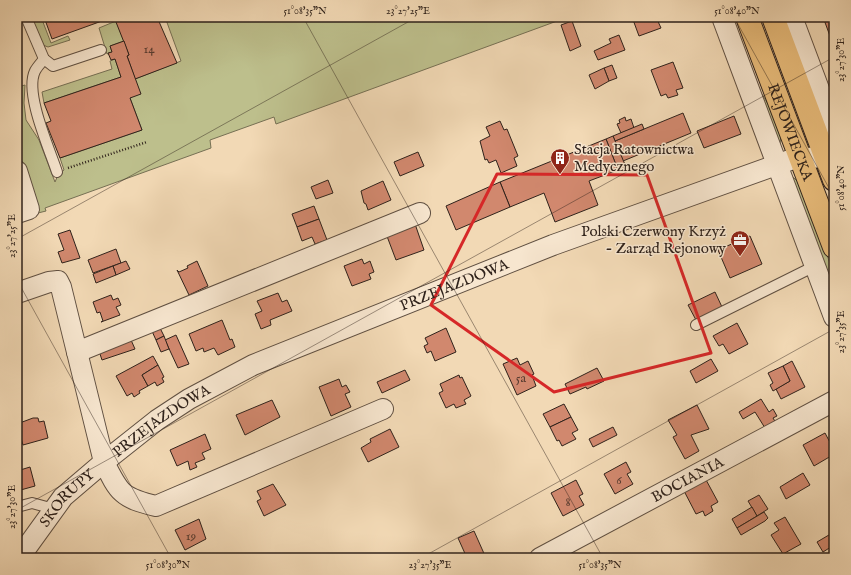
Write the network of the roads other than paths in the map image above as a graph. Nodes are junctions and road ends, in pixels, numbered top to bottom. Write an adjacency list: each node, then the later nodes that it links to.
1 (26, 17): 7 (lane)
2 (722, 17): 11 (street)
3 (747, 17): 9 (highway, REJOWIECKA)
4 (773, 17): 10 (highway, REJOWIECKA)
5 (792, 17): 8 (street)
6 (101, 50): 7 (lane)
7 (44, 59): 12 (lane)
8 (834, 129)
9 (801, 158): 10 (street, PRZEJAZDOWA); 11 (street, PRZEJAZDOWA); 17 (highway, REJOWIECKA)
10 (830, 158): 14 (highway, REJOWIECKA)
11 (778, 165): 18 (street); 25 (street, PRZEJAZDOWA)
12 (60, 171)
13 (17, 172): 15 (street)
14 (834, 180)
15 (23, 211)
16 (420, 213): 22 (street)
17 (834, 247)
18 (815, 266): 20 (street); 21 (lane)
19 (17, 293): 22 (street)
20 (834, 317)
21 (696, 325)
22 (77, 352): 25 (street)
23 (834, 401): 29 (street, BOCIANIA)
24 (382, 409): 25 (street)
25 (104, 462): 27 (street, SKORUPY)
26 (17, 507): 27 (lane)
27 (54, 509): 28 (street, SKORUPY)
28 (19, 558)
29 (540, 558)

